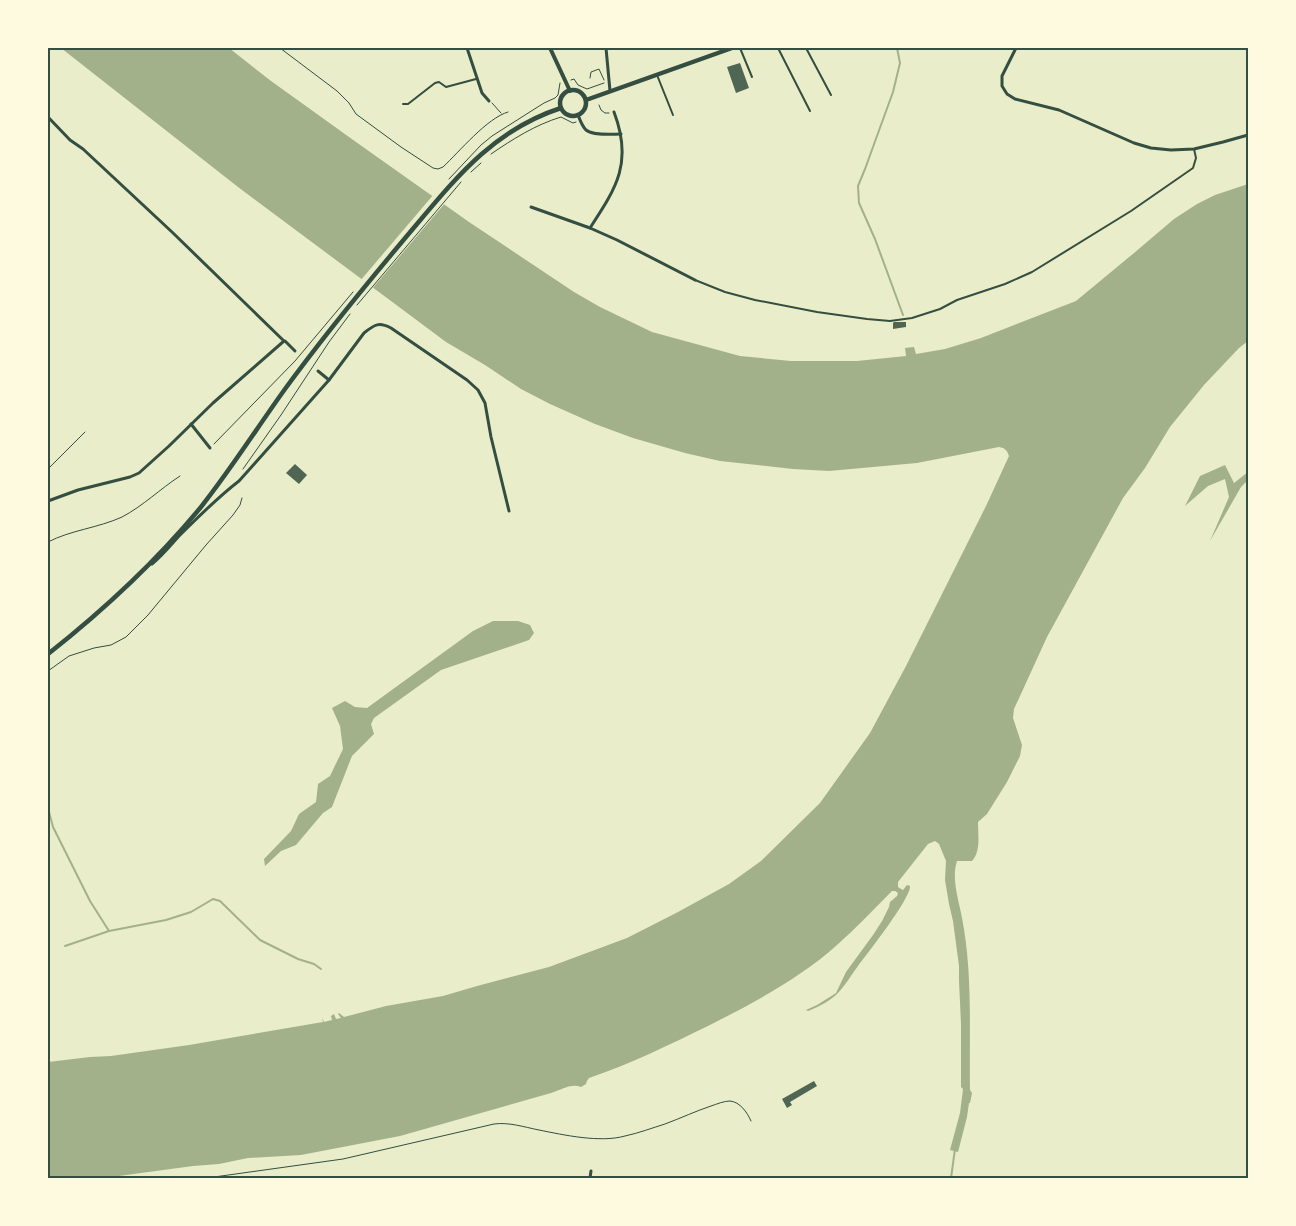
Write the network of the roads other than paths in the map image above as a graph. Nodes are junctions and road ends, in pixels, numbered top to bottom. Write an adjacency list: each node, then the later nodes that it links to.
1 (467, 48): 11 (street)
2 (550, 48): 12 (street)
3 (606, 48): 13 (street)
4 (732, 48): 9 (main road)
5 (740, 48): 10 (lane)
6 (778, 48): 19 (lane)
7 (806, 48): 14 (lane)
8 (1016, 48): 26 (street)
9 (656, 74): 13 (main road); 22 (lane)
10 (752, 77)
11 (477, 78): 16 (street); 17 (lane)
12 (570, 91): 15 (main road); 18 (main road)
13 (610, 91): 15 (main road)
14 (831, 95)
15 (588, 99): 21 (main road)
16 (489, 101)
17 (404, 104)
18 (561, 108): 21 (main road); 38 (main road)
19 (810, 111)
20 (614, 112): 24 (street)
21 (578, 115): 24 (street)
22 (673, 115)
23 (48, 117): 30 (street)
24 (621, 134): 28 (street)
25 (1248, 135): 26 (street)
26 (1194, 149): 29 (lane)
27 (531, 208): 28 (street)
28 (590, 228): 29 (street)
29 (695, 280)
30 (284, 341): 31 (street); 34 (street)
31 (295, 351)
32 (318, 371): 33 (street)
33 (329, 380): 37 (street); 38 (street)
34 (191, 424): 35 (street); 36 (street)
35 (210, 448)
36 (48, 501)
37 (509, 511)
38 (147, 567): 39 (main road)
39 (48, 654)
40 (591, 1171): 41 (street)
41 (590, 1178)

